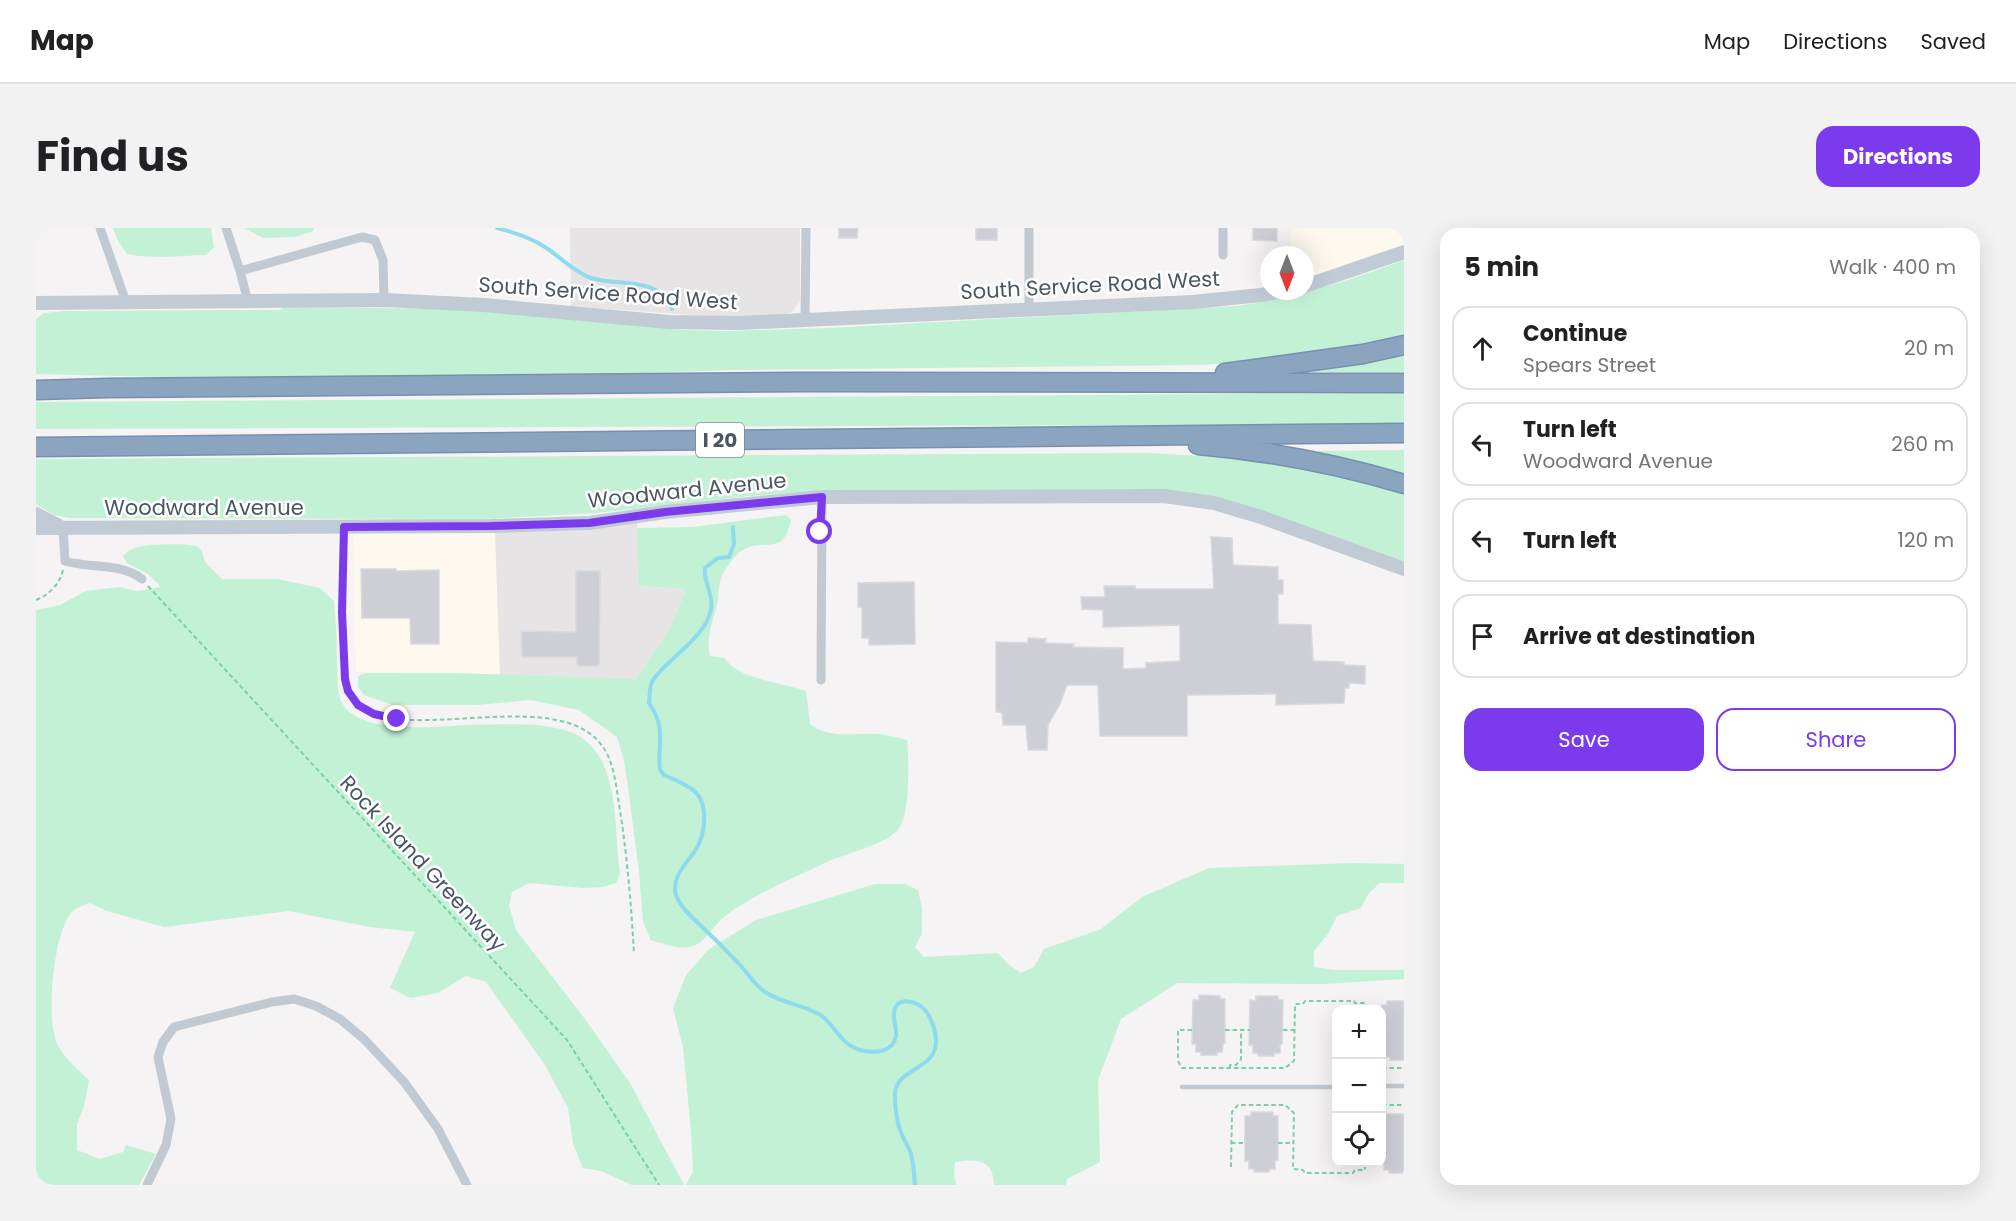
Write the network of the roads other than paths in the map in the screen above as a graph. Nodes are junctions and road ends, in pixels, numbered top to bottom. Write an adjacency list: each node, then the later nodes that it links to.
1 (100, 228): 13 (street)
2 (226, 228): 8 (street)
3 (806, 228): 18 (street)
4 (1029, 228): 16 (street)
5 (1223, 228): 7 (street)
6 (1404, 252): 9 (main road)
7 (1223, 255)
8 (240, 271): 11 (street); 14 (street)
9 (1314, 283)
10 (1260, 294): 16 (main road, South Service Road West)
11 (384, 300): 14 (main road, South Service Road West); 18 (main road, South Service Road West)
12 (55, 302): 13 (main road, South Service Road West); 15 (main road, South Service Road West); 17 (main road)
13 (126, 302): 14 (main road, South Service Road West)
14 (248, 302)
15 (36, 303)
16 (1029, 310): 18 (main road, South Service Road West)
17 (36, 312)
18 (805, 321)
19 (1404, 345): 21 (highway)
20 (1404, 383): 21 (highway)
21 (1134, 384): 22 (highway)
22 (36, 390)
23 (1404, 433): 24 (highway, I 20)
24 (1083, 436): 25 (highway, I 20); 26 (highway)
25 (36, 447)
26 (1404, 484)
27 (822, 497): 30 (main road, Woodward Avenue); 31 (main road, Woodward Avenue); 33 (street)
28 (36, 514): 30 (main road)
29 (36, 528): 30 (main road, Woodward Avenue)
30 (63, 528): 32 (street)
31 (1404, 569)
32 (142, 579)
33 (820, 680)
34 (1386, 1086): 35 (lane)
35 (1404, 1086)
36 (1182, 1087): 37 (lane)
37 (1332, 1087)
38 (147, 1185): 39 (street)
39 (467, 1185)

